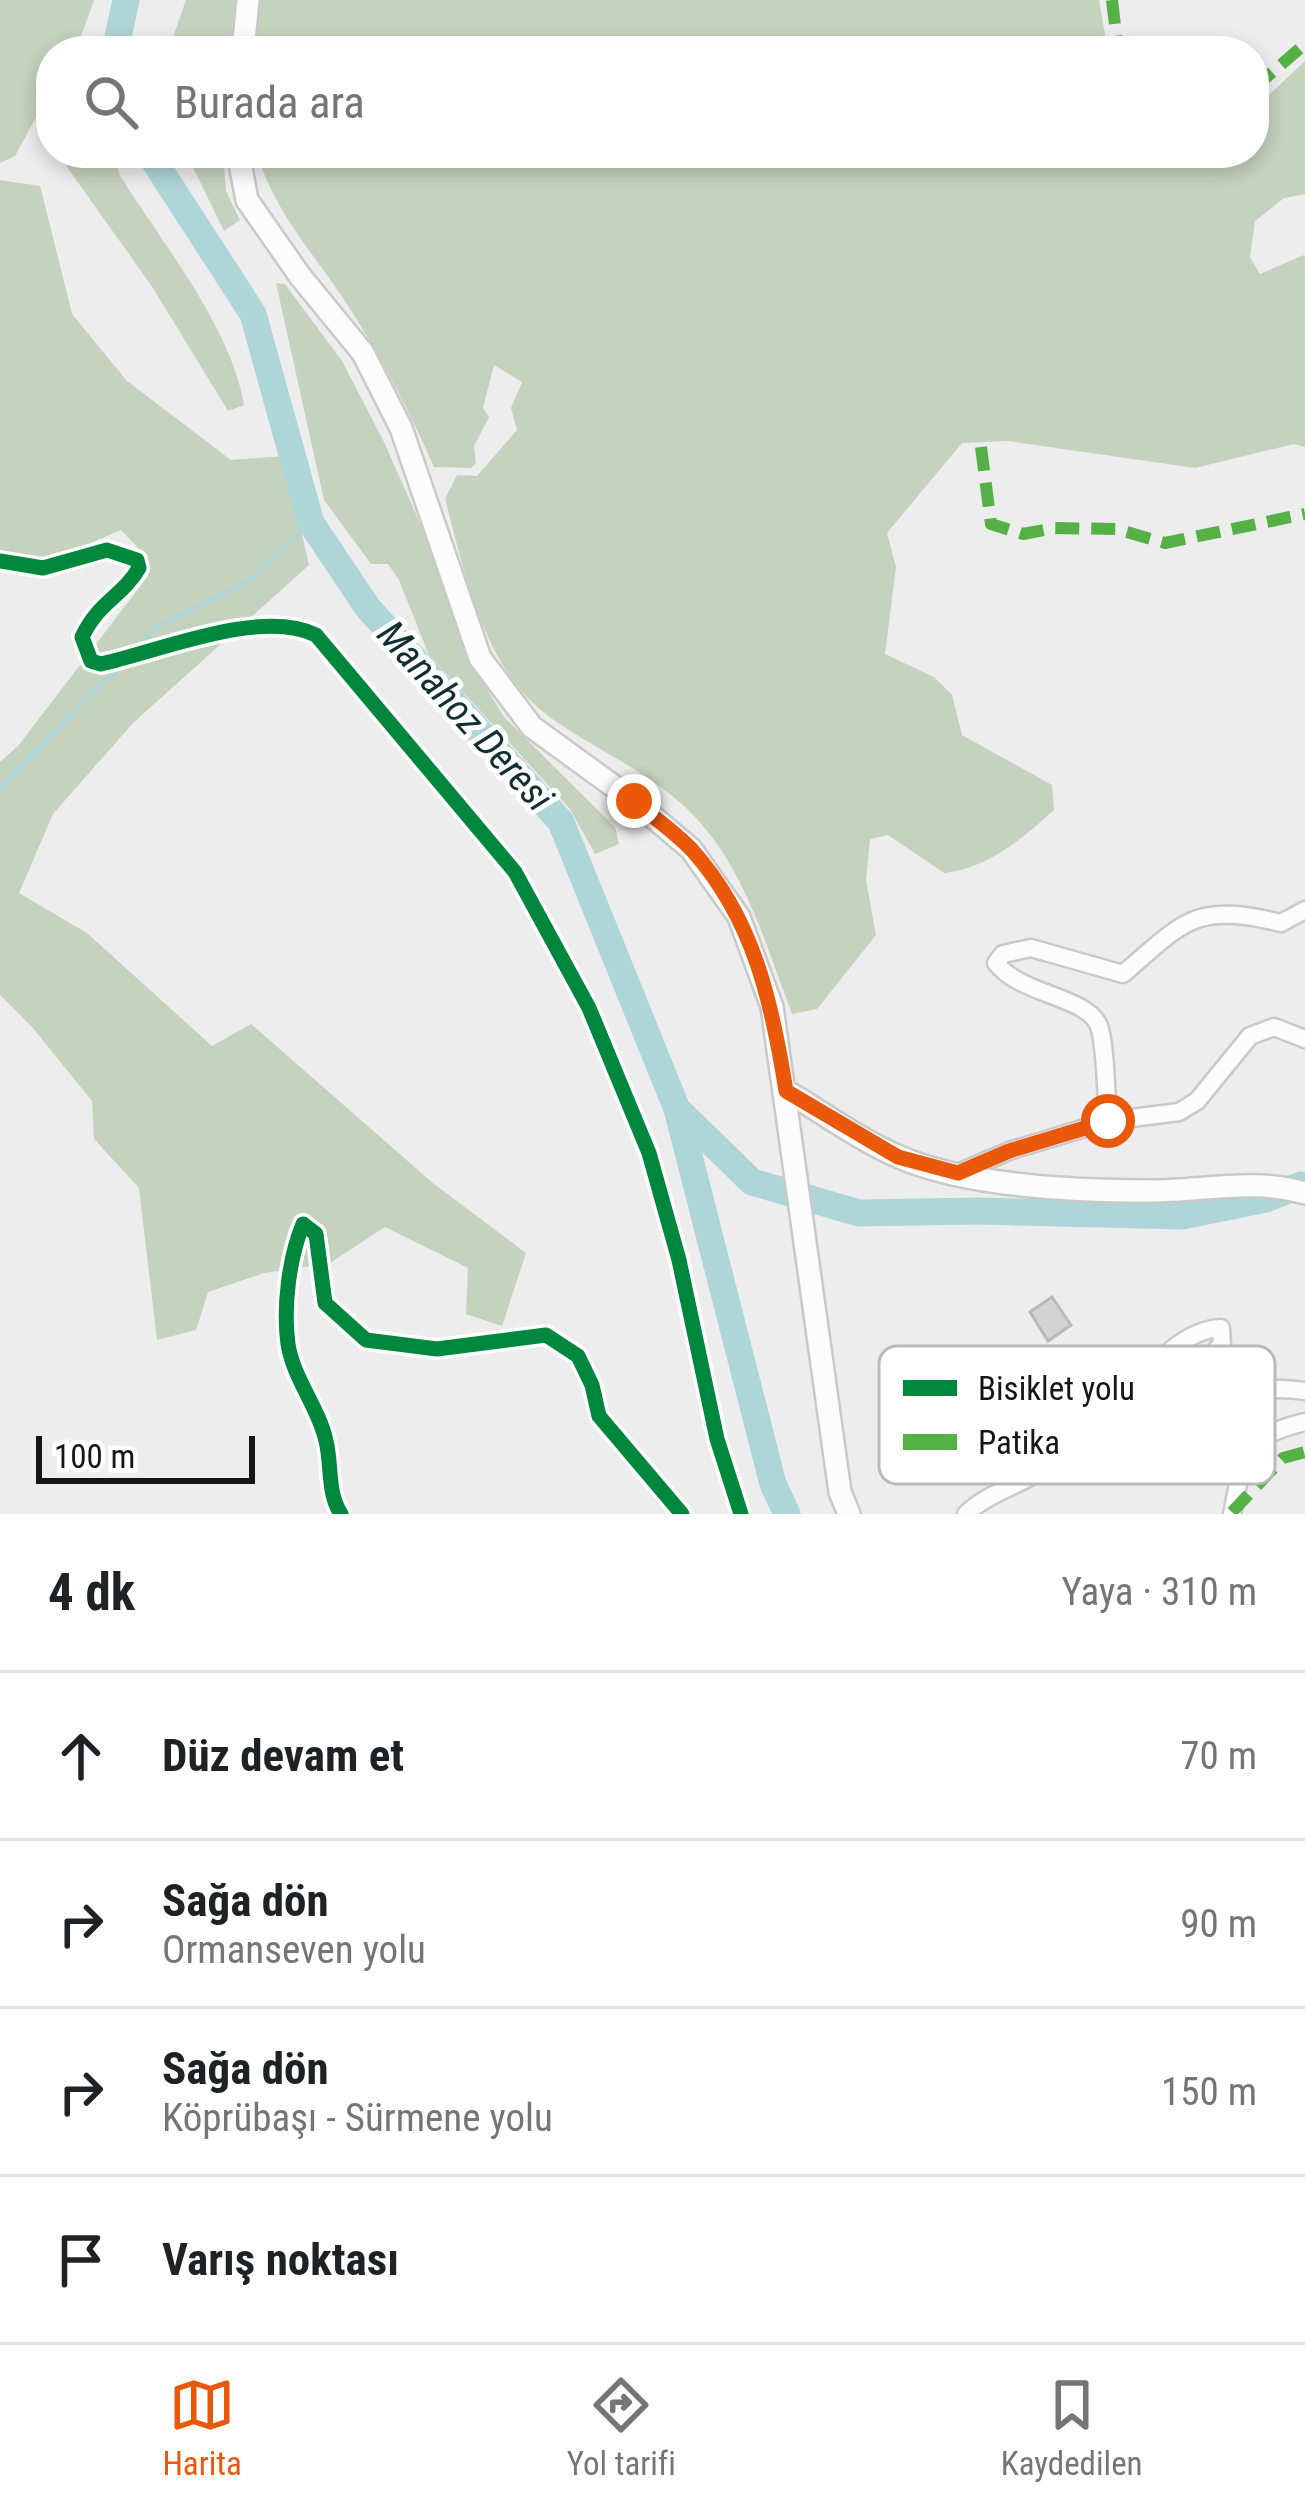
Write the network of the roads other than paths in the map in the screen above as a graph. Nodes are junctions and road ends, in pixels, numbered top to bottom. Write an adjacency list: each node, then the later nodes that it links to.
1 (248, 0): 2 (main road)
2 (244, 36)
3 (241, 168): 7 (main road)
4 (0, 561): 21 (street)
5 (1305, 910): 8 (street)
6 (1305, 1039): 8 (street)
7 (786, 1091): 9 (main road); 22 (main road)
8 (1108, 1121): 9 (street)
9 (958, 1173): 10 (main road)
10 (1305, 1193)
11 (1180, 1346): 12 (street)
12 (1220, 1346)
13 (1275, 1387): 14 (street)
14 (1305, 1391)
15 (1305, 1422): 16 (street)
16 (1275, 1429)
17 (1015, 1484): 23 (street)
18 (1239, 1484): 24 (street)
19 (341, 1514): 20 (street)
20 (682, 1514)
21 (742, 1514)
22 (850, 1514)
23 (966, 1514)
24 (1232, 1514)

